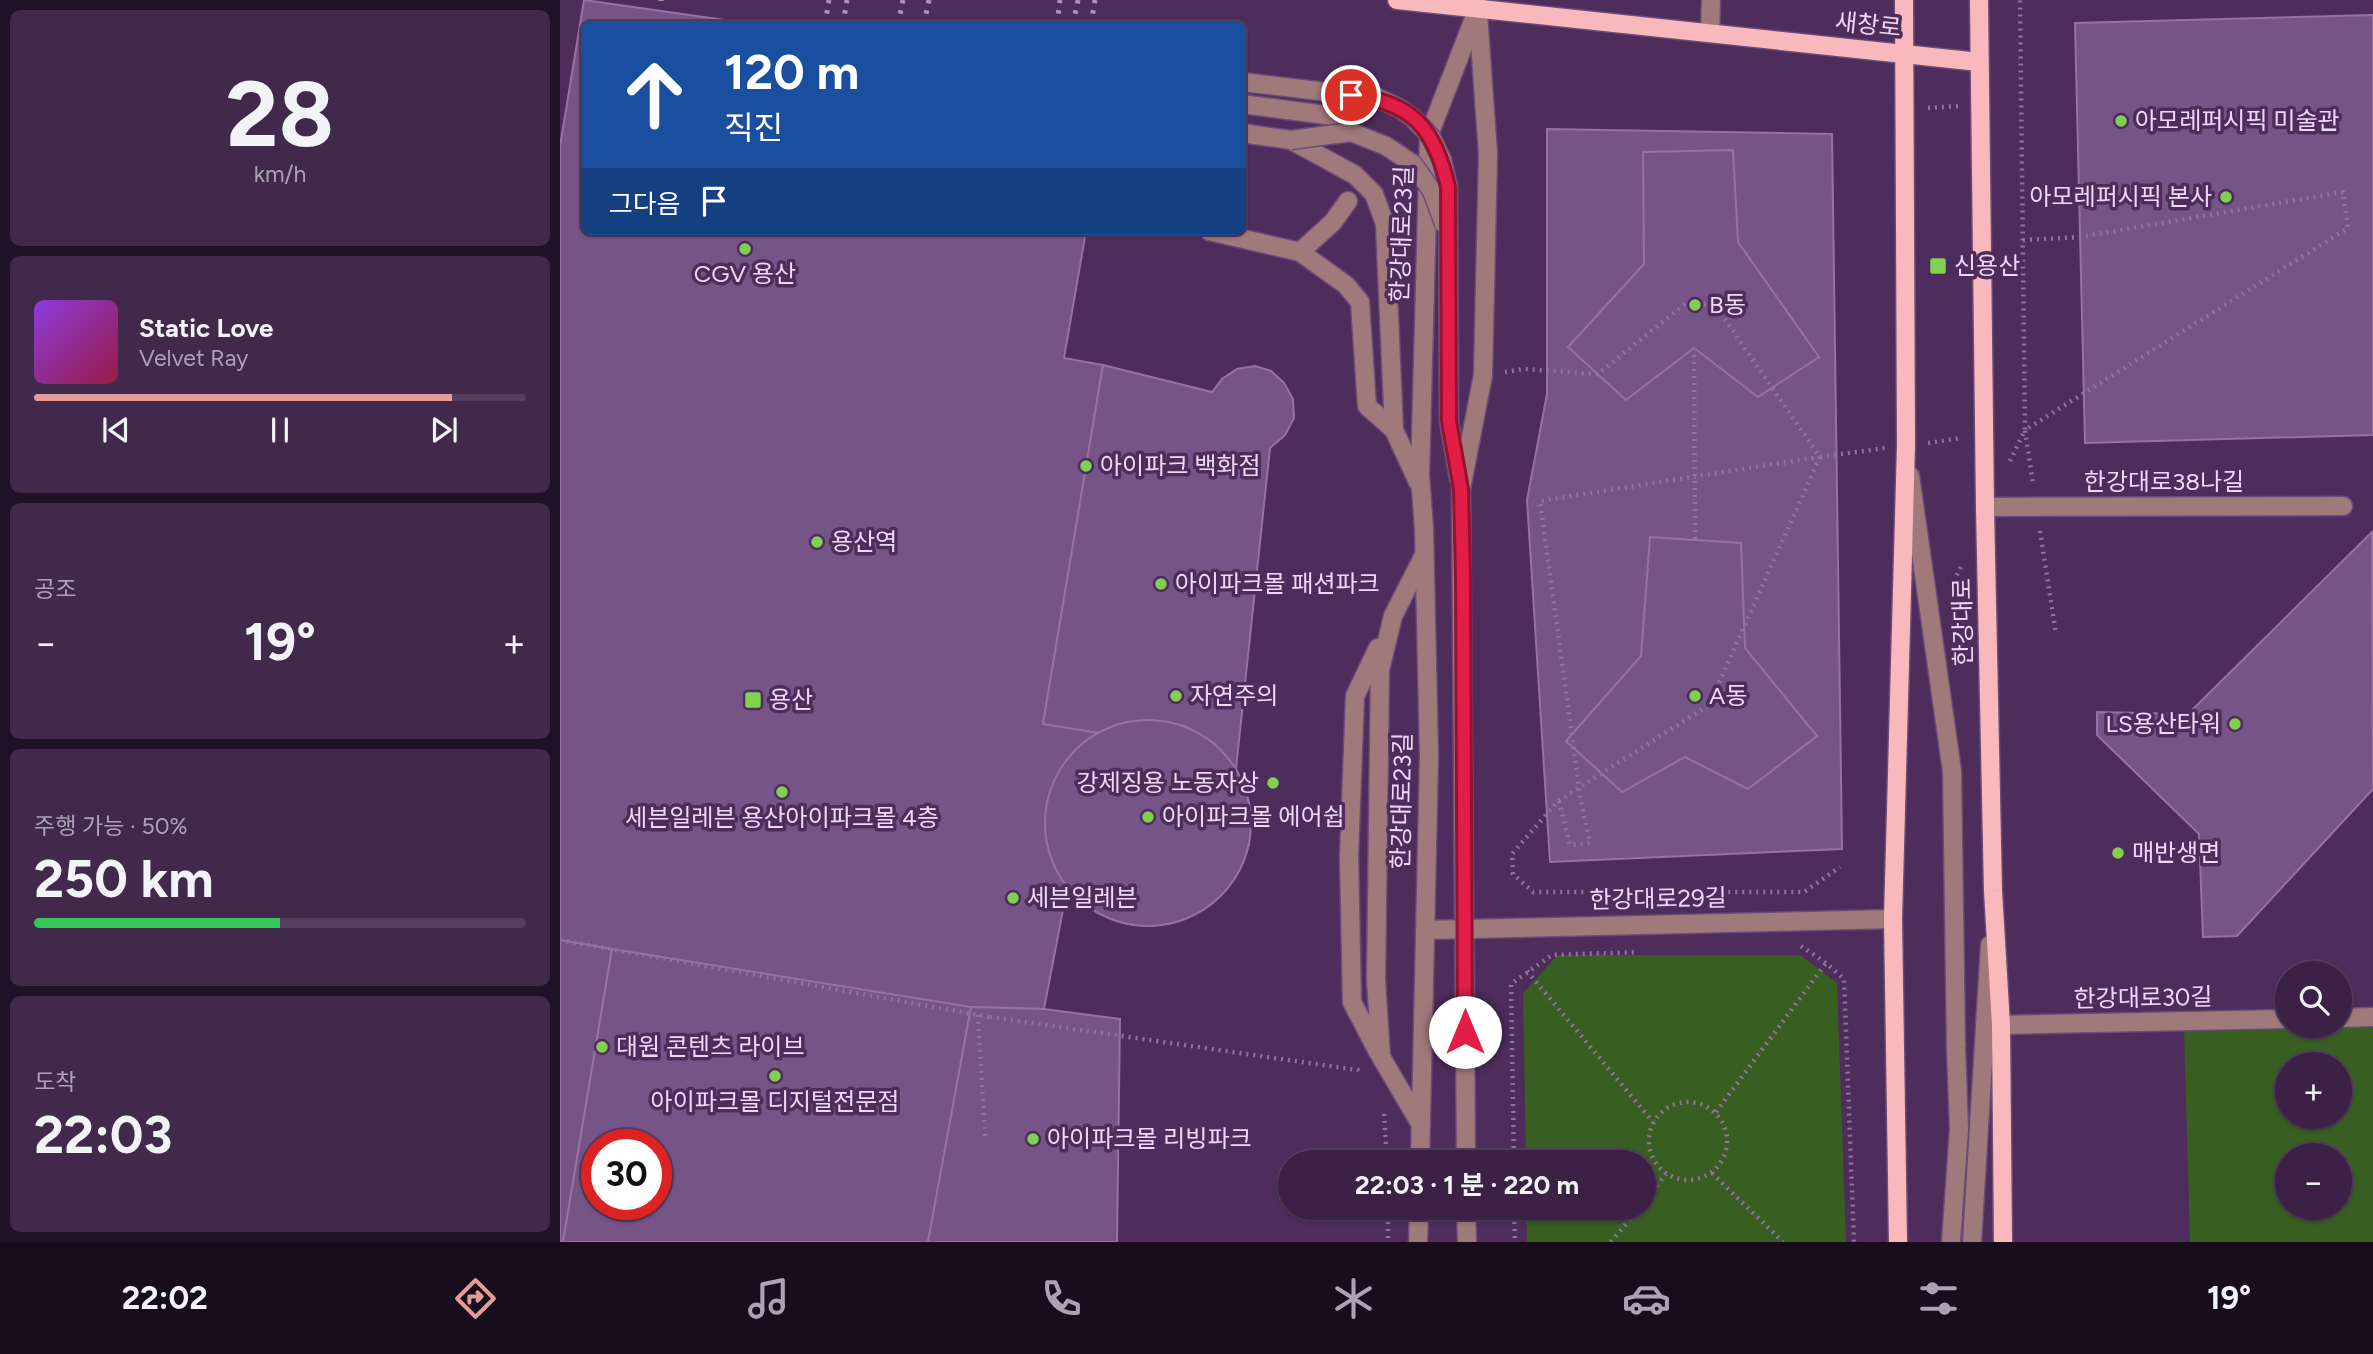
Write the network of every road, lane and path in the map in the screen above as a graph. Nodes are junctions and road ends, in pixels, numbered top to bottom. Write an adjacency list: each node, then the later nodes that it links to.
1 (1397, 0): 6 (main road, 새창로)
2 (1711, 0): 7 (street)
3 (1904, 0): 8 (main road)
4 (1979, 0): 9 (main road, 한강대로)
5 (2021, 0): 20 (path)
6 (1478, 5): 7 (main road, 새창로); 23 (street); 31 (street, 한강대로23길)
7 (1710, 33): 8 (main road, 새창로)
8 (1906, 53): 9 (main road, 새창로); 13 (main road)
9 (1979, 62): 12 (main road, 한강대로)
10 (1246, 82): 18 (street, bridge)
11 (1246, 105): 14 (street)
12 (1980, 105): 13 (path); 34 (main road, 한강대로)
13 (1906, 110): 28 (main road)
14 (1348, 118)
15 (1246, 133): 16 (street)
16 (1291, 140): 18 (street, bridge); 24 (street)
17 (1348, 201): 21 (street)
18 (1448, 234): 32 (street, bridge)
19 (1227, 235): 21 (street)
20 (2023, 240): 25 (path); 25 (path)
21 (1300, 251): 24 (street)
22 (1695, 348): 36 (path)
23 (1483, 375): 29 (path); 32 (street)
24 (1394, 424): 31 (street)
25 (2025, 430): 26 (path); 30 (path)
26 (2011, 432)
27 (1970, 437): 28 (path)
28 (1903, 446): 29 (path); 43 (main road); 83 (street)
29 (1820, 457): 40 (path); 40 (path)
30 (2033, 484)
31 (1422, 489): 37 (street, 한강대로23길)
32 (1461, 489): 44 (street)
33 (2343, 506): 34 (street, 한강대로38나길)
34 (1985, 508): 42 (main road, 한강대로)
35 (2039, 525): 39 (path)
36 (1695, 540)
37 (1424, 554): 38 (street); 45 (street, 한강대로23길)
38 (1393, 616): 56 (street); 56 (street)
39 (2056, 634)
40 (1558, 801): 41 (path)
41 (1840, 867)
42 (1993, 891): 55 (main road, 한강대로); 84 (street)
43 (1893, 919): 44 (street, 한강대로29길); 82 (main road)
44 (1465, 929): 45 (street, 한강대로29길); 65 (street)
45 (1425, 930): 61 (street, 한강대로23길)
46 (560, 940): 51 (path, bridge)
47 (1788, 946): 49 (path)
48 (1639, 952): 50 (path)
49 (1826, 962): 59 (path); 81 (path)
50 (1527, 971): 60 (path); 66 (path)
51 (978, 1015): 57 (path, bridge); 62 (path)
52 (2373, 1017): 53 (street)
53 (2352, 1018)
54 (2275, 1019): 55 (street, 한강대로30길)
55 (2001, 1026): 85 (main road, 한강대로)
56 (1381, 1056): 61 (street)
57 (1365, 1082)
58 (1379, 1105): 63 (path)
59 (1716, 1112): 60 (path); 67 (path)
60 (1653, 1122): 68 (path)
61 (1421, 1125): 64 (street, 한강대로23길)
62 (985, 1137)
63 (1386, 1150)
64 (1420, 1150)
65 (1466, 1150)
66 (1514, 1150)
67 (1712, 1173): 68 (path); 80 (path)
68 (1666, 1174): 69 (path)
69 (1656, 1186)
70 (1388, 1220): 75 (path)
71 (1419, 1220): 76 (street)
72 (1466, 1220): 77 (street)
73 (1514, 1220): 78 (path)
74 (1629, 1220): 79 (path)
75 (1388, 1242)
76 (1418, 1242)
77 (1466, 1242)
78 (1515, 1242)
79 (1611, 1242)
80 (1783, 1242)
81 (1854, 1242)
82 (1898, 1242)
83 (1951, 1242)
84 (1972, 1242)
85 (2003, 1242)

